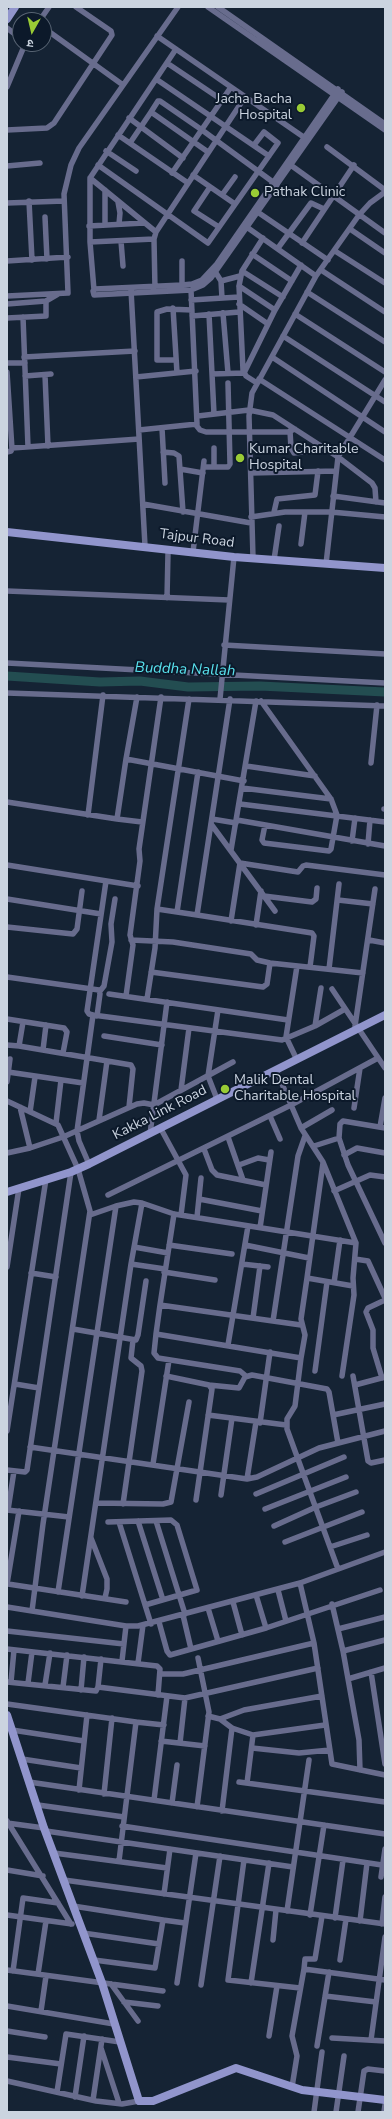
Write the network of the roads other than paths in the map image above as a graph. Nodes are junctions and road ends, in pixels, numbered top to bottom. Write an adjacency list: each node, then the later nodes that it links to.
1 (15, 7): 6 (street)
2 (76, 7): 12 (street)
3 (178, 7): 8 (street)
4 (208, 7): 17 (street)
5 (218, 7): 17 (street)
6 (7, 19)
7 (52, 34): 12 (street)
8 (157, 36): 9 (street); 14 (street)
9 (176, 49): 11 (street); 16 (street)
10 (21, 52): 15 (street)
11 (167, 62): 13 (street); 19 (street)
12 (94, 63): 14 (street); 26 (street)
13 (156, 79): 21 (street); 22 (street)
14 (123, 84): 58 (street)
15 (7, 87)
16 (231, 87): 18 (street); 19 (street)
17 (338, 93): 23 (street); 28 (street); 30 (street); 44 (street)
18 (245, 97): 24 (street); 30 (street)
19 (222, 100): 21 (street)
20 (151, 112): 25 (street); 27 (street); 32 (street)
21 (211, 116): 24 (street); 27 (street)
22 (129, 118): 25 (street); 29 (street)
23 (385, 124)
24 (226, 126): 31 (street); 34 (street)
25 (140, 127): 33 (street); 39 (street)
26 (7, 130)
27 (202, 130): 31 (street); 32 (street)
28 (385, 130)
29 (118, 135): 33 (street); 36 (street)
30 (305, 138): 52 (street)
31 (216, 140): 37 (street); 46 (street)
32 (194, 142): 37 (street); 39 (street)
33 (130, 143): 47 (street)
34 (254, 145): 38 (street); 38 (street)
35 (327, 147): 42 (street)
36 (106, 151): 41 (street); 45 (street)
37 (208, 152): 48 (street)
38 (269, 156): 46 (street)
39 (183, 158): 47 (street)
40 (40, 163): 43 (street)
41 (98, 165): 50 (street); 65 (street)
42 (354, 165): 55 (street); 57 (street)
43 (7, 166)
44 (292, 166): 52 (street); 57 (street)
45 (136, 171)
46 (259, 171): 52 (street); 62 (street)
47 (172, 173): 51 (street)
48 (193, 176): 51 (street); 53 (street)
49 (235, 177): 56 (street)
50 (90, 178): 54 (street); 71 (street)
51 (188, 183): 65 (street)
52 (276, 184): 64 (street); 102 (street)
53 (210, 187): 56 (street); 72 (street)
54 (104, 190): 60 (street); 70 (street)
55 (385, 191): 66 (street)
56 (222, 195): 62 (street)
57 (333, 197): 63 (street); 66 (street)
58 (64, 201): 59 (street); 87 (street)
59 (29, 202): 61 (street); 89 (street)
60 (118, 202): 68 (street); 69 (street)
61 (7, 203)
62 (235, 204): 72 (street)
63 (324, 209): 77 (street); 82 (street)
64 (259, 213): 73 (street); 77 (street)
65 (167, 214): 72 (street); 75 (street)
66 (359, 215): 74 (street); 76 (street)
67 (45, 217): 88 (street)
68 (144, 223): 69 (street); 75 (street)
69 (119, 224): 70 (street)
70 (105, 225): 71 (street)
71 (89, 226): 81 (street)
72 (219, 227)
73 (248, 228): 78 (street); 96 (street)
74 (350, 229): 84 (street); 85 (street)
75 (156, 232): 79 (street)
76 (385, 233)
77 (290, 234): 82 (street); 83 (street)
78 (262, 238): 83 (street); 86 (street)
79 (154, 239): 80 (street); 104 (street)
80 (121, 241): 81 (street); 94 (street)
81 (90, 242): 105 (street)
82 (302, 243): 90 (street)
83 (278, 248): 93 (street)
84 (334, 251): 90 (street); 101 (street)
85 (385, 253)
86 (252, 254): 97 (street); 100 (street)
87 (68, 257): 88 (street); 108 (street)
88 (47, 259): 89 (street)
89 (32, 260): 91 (street)
90 (328, 260): 95 (street)
91 (7, 261)
92 (182, 261): 102 (street)
93 (301, 265): 98 (street); 100 (street)
94 (123, 266)
95 (321, 270): 98 (street); 120 (street)
96 (216, 273): 99 (street); 106 (street)
97 (241, 273): 99 (street); 103 (street); 111 (street)
98 (316, 276): 107 (street)
99 (222, 281): 112 (street)
100 (292, 281): 111 (street)
101 (385, 283)
102 (182, 285): 104 (street)
103 (239, 286): 110 (street); 118 (street)
104 (155, 289): 105 (street); 106 (street)
105 (131, 290): 130 (street)
106 (191, 290): 113 (street)
107 (307, 292): 124 (street); 129 (street)
108 (58, 294): 109 (street); 114 (street)
109 (7, 296)
110 (238, 297): 112 (street); 116 (street)
111 (283, 297): 118 (street)
112 (222, 298): 113 (street)
113 (192, 300): 121 (street)
114 (46, 301): 115 (street); 125 (street)
115 (7, 304)
116 (239, 304): 119 (street); 127 (street)
117 (173, 308): 121 (street); 133 (street); 133 (street)
118 (275, 310): 127 (street)
119 (239, 312): 122 (street); 140 (street)
120 (385, 312)
121 (192, 313): 123 (street); 135 (street)
122 (223, 313): 123 (street); 139 (street)
123 (209, 314): 141 (street)
124 (295, 314): 128 (street); 137 (street)
125 (23, 317): 126 (street); 132 (street)
126 (7, 318)
127 (268, 324): 140 (street)
128 (283, 336): 131 (street); 147 (street)
129 (385, 342)
130 (135, 351): 132 (street); 143 (street)
131 (272, 357): 145 (street); 153 (street)
132 (24, 360): 134 (street); 142 (street)
133 (176, 360): 138 (street)
134 (7, 363)
135 (196, 371): 138 (street); 152 (street)
136 (7, 372): 167 (street)
137 (385, 372)
138 (177, 373): 143 (street)
139 (228, 373): 140 (street); 141 (street)
140 (244, 373): 145 (street)
141 (212, 374): 151 (street)
142 (25, 376): 163 (street); 164 (street)
143 (136, 377): 156 (street)
144 (385, 380): 147 (street)
145 (258, 381): 149 (street); 161 (street)
146 (228, 383): 150 (street)
147 (375, 395): 148 (street); 153 (street)
148 (385, 402)
149 (249, 410): 150 (street); 157 (street); 159 (street)
150 (229, 412): 151 (street); 158 (street)
151 (214, 414): 152 (street)
152 (198, 416): 154 (street)
153 (362, 417): 160 (street); 161 (street)
154 (196, 425): 155 (street); 158 (street)
155 (162, 428): 156 (street); 168 (street)
156 (139, 430): 162 (street)
157 (292, 430): 159 (street); 166 (street); 166 (street)
158 (230, 432): 159 (street); 172 (street)
159 (249, 432): 176 (street)
160 (385, 432)
161 (350, 437): 169 (street); 170 (street)
162 (139, 440): 163 (street); 181 (street)
163 (48, 446): 164 (street)
164 (28, 447): 167 (street)
165 (214, 448): 172 (street)
166 (326, 449): 169 (street)
167 (9, 450)
168 (163, 452): 173 (street); 177 (street)
169 (338, 457): 175 (street); 179 (street)
170 (385, 460)
171 (204, 467): 172 (street); 173 (street); 186 (street)
172 (214, 467)
173 (180, 469): 182 (street)
174 (318, 471): 175 (street); 176 (street); 183 (street)
175 (336, 471): 178 (street)
176 (251, 472): 188 (street)
177 (165, 483)
178 (333, 496): 179 (street); 185 (street)
179 (376, 502): 180 (street)
180 (385, 503)
181 (143, 504): 182 (street); 193 (street)
182 (183, 512): 186 (street)
183 (274, 512): 184 (street); 188 (street)
184 (305, 512): 185 (street); 192 (street)
185 (331, 512): 187 (street); 199 (street)
186 (197, 514): 188 (street); 194 (street)
187 (385, 518)
188 (251, 520): 196 (street)
189 (279, 526): 198 (street)
190 (7, 532): 193 (street, Tajpur Road)
191 (7, 537): 195 (street, Tajpur Road)
192 (302, 544)
193 (145, 546): 194 (street, Tajpur Road)
194 (193, 552): 197 (street, Tajpur Road)
195 (168, 553): 197 (street, Tajpur Road); 203 (street)
196 (254, 558): 197 (street, Tajpur Road); 198 (street, Tajpur Road)
197 (234, 559): 201 (street, Tajpur Road); 204 (street)
198 (274, 560): 199 (street, Tajpur Road)
199 (326, 564): 200 (street, Tajpur Road)
200 (385, 568)
201 (385, 573)
202 (7, 591): 203 (street)
203 (167, 598): 204 (street)
204 (229, 600): 205 (street)
205 (224, 645): 206 (street); 208 (street)
206 (385, 654)
207 (7, 663): 208 (street)
208 (221, 677): 209 (street); 212 (street)
209 (385, 683)
210 (7, 693): 211 (street)
211 (103, 695): 213 (street); 233 (street)
212 (220, 696): 215 (street); 216 (street)
213 (137, 697): 214 (street); 220 (street)
214 (161, 698): 215 (street); 221 (street)
215 (189, 699): 224 (street)
216 (230, 699): 217 (street); 226 (street)
217 (258, 701): 218 (street); 223 (street); 227 (street)
218 (377, 705): 219 (street); 222 (street)
219 (385, 706)
220 (126, 759): 221 (street); 236 (street)
221 (151, 763): 224 (street); 238 (street)
222 (371, 763)
223 (246, 766): 227 (street); 228 (street)
224 (178, 768): 225 (street); 262 (street)
225 (198, 772): 226 (street); 265 (street)
226 (219, 776): 228 (street); 239 (street)
227 (315, 776): 230 (street)
228 (244, 781): 229 (street)
229 (242, 788): 230 (street); 232 (street)
230 (331, 799): 234 (street)
231 (7, 802): 233 (street)
232 (240, 804): 234 (street); 240 (street)
233 (88, 815): 236 (street)
234 (337, 815): 235 (street); 243 (street)
235 (355, 818): 237 (street); 244 (street)
236 (117, 819): 238 (street)
237 (370, 820): 241 (street); 245 (street)
238 (142, 822): 253 (street)
239 (212, 822): 240 (street); 247 (street); 267 (street)
240 (236, 822): 242 (street); 247 (street)
241 (385, 822)
242 (265, 825): 243 (street); 243 (street)
243 (333, 837): 244 (street)
244 (352, 841): 245 (street)
245 (368, 844): 246 (street)
246 (385, 846)
247 (231, 850): 248 (street)
248 (240, 863): 250 (street); 257 (street); 268 (street)
249 (7, 865): 251 (street)
250 (385, 875)
251 (106, 881): 253 (street); 266 (street)
252 (340, 884): 260 (street)
253 (138, 886): 271 (street)
254 (317, 888): 257 (street)
255 (375, 889): 261 (street)
256 (82, 891): 263 (street)
257 (262, 894): 264 (street); 269 (street)
258 (7, 899): 263 (street)
259 (115, 899): 285 (street)
260 (338, 900): 261 (street); 278 (street)
261 (373, 904): 272 (street)
262 (157, 909): 265 (street); 273 (street)
263 (79, 911): 266 (street); 270 (street)
264 (275, 911)
265 (177, 912): 267 (street)
266 (101, 914): 283 (street)
267 (197, 915): 268 (street)
268 (231, 921): 269 (street)
269 (256, 925): 277 (street)
270 (7, 927)
271 (131, 940): 273 (street); 287 (street)
272 (369, 940): 274 (street); 280 (street)
273 (155, 942): 275 (street); 279 (street)
274 (385, 943)
275 (270, 963): 276 (street); 279 (street)
276 (297, 966): 277 (street); 295 (street)
277 (310, 967): 278 (street)
278 (329, 969): 280 (street)
279 (151, 972): 288 (street)
280 (363, 973): 300 (street)
281 (7, 977): 283 (street)
282 (321, 988): 299 (street)
283 (90, 989): 285 (street); 292 (street)
284 (332, 989): 290 (street)
285 (100, 991): 292 (street)
286 (109, 994): 287 (street)
287 (126, 996): 288 (street)
288 (147, 999): 289 (street)
289 (167, 1002): 291 (street); 298 (street)
290 (345, 1009): 299 (street); 300 (street)
291 (218, 1010): 295 (street); 302 (street)
292 (95, 1015): 298 (street); 310 (street)
293 (385, 1015): 300 (street, Kakka Link Road)
294 (7, 1019): 296 (street)
295 (288, 1020): 304 (street)
296 (23, 1022): 297 (street); 307 (street)
297 (46, 1025): 308 (street); 309 (street)
298 (164, 1025): 301 (street); 306 (street)
299 (315, 1026): 304 (street)
300 (356, 1027): 311 (street); 313 (street, Kakka Link Road)
301 (189, 1028): 302 (street); 325 (street)
302 (215, 1032): 304 (street); 321 (street)
303 (104, 1036): 306 (street)
304 (286, 1040): 313 (street)
305 (7, 1045): 307 (street)
306 (162, 1045): 329 (street)
307 (19, 1046): 308 (street)
308 (43, 1050): 309 (street)
309 (63, 1053): 310 (street)
310 (86, 1057): 314 (street); 324 (street)
311 (378, 1058): 316 (street); 317 (street)
312 (10, 1059): 319 (street)
313 (298, 1060): 318 (street, Kakka Link Road)
314 (107, 1061): 332 (street); 337 (street)
315 (234, 1062): 321 (street)
316 (360, 1068): 330 (street); 333 (street)
317 (385, 1068)
318 (276, 1070): 327 (street, Kakka Link Road); 330 (street)
319 (8, 1072): 320 (street); 323 (street)
320 (35, 1076): 322 (street); 335 (street)
321 (208, 1076): 325 (street); 327 (street)
322 (62, 1080): 324 (street); 338 (street)
323 (7, 1082)
324 (83, 1083): 342 (street)
325 (181, 1090): 329 (street)
326 (385, 1098): 339 (street)
327 (217, 1099): 341 (street, Kakka Link Road)
328 (7, 1101): 331 (street)
329 (154, 1105): 332 (street); 343 (street)
330 (291, 1105): 336 (street); 340 (street)
331 (20, 1107): 335 (street); 350 (street)
332 (129, 1107): 337 (street)
333 (354, 1108)
334 (332, 1110): 340 (street)
335 (30, 1112): 338 (street)
336 (270, 1116): 346 (street); 348 (street)
337 (99, 1120): 342 (street)
338 (56, 1124): 345 (street)
339 (382, 1127): 347 (street)
340 (301, 1128): 344 (street)
341 (161, 1129): 343 (street, Kakka Link Road); 356 (street)
342 (77, 1131): 345 (street); 359 (street)
343 (150, 1134): 359 (street, Kakka Link Road)
344 (306, 1136): 349 (street); 382 (street)
345 (63, 1137): 350 (street); 361 (street)
346 (228, 1137): 351 (street); 360 (street)
347 (339, 1138): 349 (street); 355 (street)
348 (280, 1139)
349 (314, 1146): 358 (street)
350 (30, 1148): 353 (street)
351 (204, 1149): 356 (street); 365 (street)
352 (271, 1152): 357 (street)
353 (7, 1153)
354 (385, 1153): 355 (street)
355 (344, 1155): 366 (street)
356 (179, 1160): 371 (street); 378 (street)
357 (269, 1160): 360 (street); 367 (street)
358 (323, 1162): 369 (street); 383 (street)
359 (89, 1164): 361 (street, Kakka Link Road)
360 (239, 1165): 365 (street)
361 (75, 1170): 364 (street, Kakka Link Road); 377 (street); 402 (street)
362 (385, 1177): 366 (street)
363 (202, 1178): 372 (street)
364 (46, 1179): 368 (street, Kakka Link Road); 401 (street)
365 (243, 1180): 367 (street)
366 (355, 1181): 369 (street); 386 (street)
367 (266, 1184): 375 (street)
368 (19, 1188): 370 (street, Kakka Link Road); 398 (street)
369 (334, 1191): 385 (street)
370 (7, 1192)
371 (108, 1195)
372 (199, 1199): 375 (street); 379 (street)
373 (142, 1203): 374 (street); 376 (street); 389 (street)
374 (116, 1206): 377 (street); 415 (street)
375 (262, 1211): 381 (street)
376 (174, 1214): 378 (street); 387 (street)
377 (90, 1215): 414 (street)
378 (181, 1215): 379 (street)
379 (197, 1217): 380 (street)
380 (248, 1226): 381 (street); 388 (street)
381 (260, 1228): 382 (street)
382 (286, 1232): 383 (street); 391 (street)
383 (313, 1237): 384 (street); 393 (street)
384 (340, 1240): 385 (street); 406 (street)
385 (356, 1243): 394 (street)
386 (385, 1243)
387 (169, 1244): 390 (street); 392 (street)
388 (245, 1245): 391 (street); 396 (street)
389 (134, 1247): 390 (street); 395 (street)
390 (168, 1253): 400 (street)
391 (283, 1253): 393 (street); 412 (street)
392 (232, 1254)
393 (309, 1258): 403 (street)
394 (355, 1259): 407 (street); 408 (street)
395 (131, 1264): 400 (street); 417 (street)
396 (242, 1264): 397 (street); 410 (street)
397 (260, 1266): 399 (street); 411 (street)
398 (7, 1267)
399 (268, 1267)
400 (165, 1270): 404 (street); 409 (street)
401 (31, 1273): 402 (street); 431 (street)
402 (56, 1277): 434 (street)
403 (306, 1278): 406 (street); 413 (street)
404 (215, 1280)
405 (146, 1282): 418 (street)
406 (330, 1283): 407 (street); 423 (street)
407 (353, 1286): 426 (street)
408 (385, 1299): 429 (street)
409 (160, 1304): 410 (street); 416 (street)
410 (233, 1316): 411 (street); 419 (street)
411 (253, 1318): 412 (street)
412 (273, 1321): 413 (street)
413 (301, 1325): 421 (street)
414 (73, 1329): 415 (street); 448 (street)
415 (97, 1334): 417 (street); 449 (street)
416 (156, 1334): 419 (street); 422 (street)
417 (122, 1338): 418 (street); 450 (street)
418 (133, 1340): 454 (street)
419 (228, 1345): 420 (street)
420 (270, 1352): 421 (street); 428 (street)
421 (301, 1358): 430 (street)
422 (169, 1360): 424 (street); 425 (street)
423 (315, 1371)
424 (166, 1376): 432 (street); 455 (street)
425 (246, 1376): 428 (street); 432 (street)
426 (342, 1376)
427 (353, 1376): 433 (street)
428 (267, 1378): 430 (street); 441 (street)
429 (383, 1378): 433 (street)
430 (298, 1383): 438 (street); 442 (street)
431 (15, 1384): 434 (street); 443 (street)
432 (209, 1385): 439 (street)
433 (355, 1385): 437 (street)
434 (39, 1388): 447 (street)
435 (189, 1402): 456 (street)
436 (385, 1404): 437 (street)
437 (359, 1409): 438 (street); 445 (street)
438 (333, 1414): 446 (street)
439 (208, 1415): 440 (street); 459 (street)
440 (232, 1418): 441 (street); 461 (street)
441 (258, 1422): 442 (street); 463 (street)
442 (286, 1425): 451 (street)
443 (7, 1431)
444 (385, 1431): 445 (street)
445 (364, 1435): 446 (street); 453 (street)
446 (338, 1443): 451 (street)
447 (30, 1447): 448 (street); 458 (street)
448 (54, 1450): 449 (street); 476 (street)
449 (80, 1454): 450 (street); 477 (street)
450 (103, 1456): 454 (street); 469 (street)
451 (297, 1457): 460 (street); 463 (street)
452 (344, 1457): 460 (street)
453 (385, 1460)
454 (128, 1461): 455 (street); 470 (street)
455 (153, 1464): 456 (street)
456 (177, 1467): 459 (street); 470 (street)
457 (7, 1470): 458 (street)
458 (14, 1471): 473 (street)
459 (200, 1472): 461 (street); 468 (street)
460 (304, 1474): 464 (street); 466 (street)
461 (224, 1476): 463 (street); 467 (street)
462 (346, 1477): 464 (street)
463 (246, 1479)
464 (310, 1492): 471 (street); 472 (street)
465 (356, 1492): 471 (street)
466 (256, 1494)
467 (221, 1495)
468 (196, 1500)
469 (96, 1503): 470 (street); 485 (street)
470 (123, 1504)
471 (316, 1507): 482 (street); 483 (street)
472 (265, 1509)
473 (8, 1510): 474 (street)
474 (19, 1511): 476 (street); 491 (street)
475 (362, 1512): 483 (street)
476 (45, 1514): 477 (street); 492 (street)
477 (69, 1517): 495 (street)
478 (138, 1521): 479 (street); 481 (street); 500 (street)
479 (156, 1521): 498 (street); 498 (street)
480 (108, 1522): 481 (street)
481 (119, 1522): 504 (street)
482 (274, 1526)
483 (324, 1527): 486 (street); 487 (street)
484 (367, 1535): 487 (street)
485 (91, 1538): 497 (street); 499 (street)
486 (285, 1542)
487 (330, 1547): 489 (street)
488 (385, 1552): 489 (street)
489 (338, 1569): 490 (street)
490 (300, 1583): 493 (street); 508 (street)
491 (7, 1584): 492 (street)
492 (35, 1588): 495 (street); 507 (street)
493 (278, 1590): 496 (street); 511 (street)
494 (380, 1590): 503 (street)
495 (58, 1592): 497 (street)
496 (256, 1595): 502 (street); 516 (street)
497 (82, 1596): 499 (street)
498 (180, 1596): 500 (street); 509 (street)
499 (105, 1598): 501 (street)
500 (163, 1600): 504 (street)
501 (126, 1602)
502 (233, 1602): 506 (street); 519 (street)
503 (332, 1604): 508 (street); 517 (street)
504 (145, 1605): 513 (street)
505 (7, 1607): 507 (street)
506 (208, 1608): 509 (street); 521 (street)
507 (32, 1611): 515 (street)
508 (306, 1613): 511 (street); 522 (street)
509 (184, 1615): 512 (street); 525 (street)
510 (385, 1617): 517 (street)
511 (286, 1621): 516 (street)
512 (159, 1622): 513 (street); 525 (street)
513 (151, 1624): 514 (street)
514 (143, 1625): 515 (street); 535 (street)
515 (126, 1626): 523 (street)
516 (266, 1628): 519 (street)
517 (338, 1629): 527 (street)
518 (7, 1631): 523 (street)
519 (242, 1635): 521 (street)
520 (385, 1640): 527 (street)
521 (218, 1641): 525 (street)
522 (314, 1643): 536 (street); 538 (street)
523 (124, 1644): 534 (street)
524 (7, 1649): 526 (street)
525 (191, 1649)
526 (14, 1650): 528 (street); 542 (street)
527 (343, 1651): 541 (street)
528 (32, 1652): 529 (street); 543 (street)
529 (50, 1653): 530 (street); 544 (street)
530 (67, 1656): 531 (street); 546 (street)
531 (84, 1657): 533 (street); 547 (street)
532 (198, 1658): 538 (street)
533 (101, 1659): 534 (street); 545 (street)
534 (122, 1661): 535 (street)
535 (138, 1663): 540 (street)
536 (318, 1668): 548 (street); 551 (street)
537 (385, 1668): 539 (street)
538 (200, 1670): 540 (street); 548 (street)
539 (371, 1672): 541 (street); 573 (street)
540 (160, 1674): 549 (street)
541 (348, 1679): 576 (street)
542 (9, 1682): 543 (street)
543 (28, 1683): 544 (street)
544 (45, 1685): 546 (street)
545 (98, 1687): 547 (street); 549 (street)
546 (63, 1688): 547 (street)
547 (81, 1690)
548 (205, 1694): 552 (street); 556 (street)
549 (158, 1695): 550 (street)
550 (167, 1696): 552 (street); 560 (street)
551 (322, 1696): 558 (street); 561 (street)
552 (185, 1698): 567 (street)
553 (7, 1704): 555 (street)
554 (7, 1715): 562 (street)
555 (86, 1715): 557 (street); 565 (street)
556 (208, 1716): 558 (street); 568 (street)
557 (112, 1718): 559 (street); 583 (street)
558 (220, 1719): 563 (street)
559 (136, 1722): 560 (street); 584 (street)
560 (164, 1725): 566 (street)
561 (325, 1725): 564 (street); 570 (street)
562 (10, 1727): 565 (street); 571 (street)
563 (232, 1728): 564 (street); 590 (street)
564 (253, 1734): 569 (street)
565 (84, 1741): 575 (street)
566 (162, 1741): 567 (street); 585 (street)
567 (180, 1743): 568 (street)
568 (205, 1746): 589 (street)
569 (252, 1748): 570 (street); 580 (street)
570 (330, 1750): 576 (street)
571 (22, 1759): 575 (street); 578 (street)
572 (309, 1760): 582 (street)
573 (385, 1764)
574 (177, 1765): 587 (street)
575 (81, 1768): 581 (street)
576 (360, 1770): 577 (street)
577 (385, 1775)
578 (29, 1782): 581 (street); 588 (street)
579 (239, 1782): 580 (street)
580 (247, 1783): 582 (street)
581 (79, 1790): 583 (street)
582 (305, 1790): 586 (street); 593 (street)
583 (104, 1794): 584 (street)
584 (127, 1797): 585 (street); 591 (street)
585 (154, 1800): 587 (street)
586 (385, 1802)
587 (172, 1803): 589 (street)
588 (38, 1805): 591 (street); 596 (street)
589 (197, 1807): 590 (street)
590 (222, 1811): 593 (street)
591 (124, 1818): 594 (street)
592 (8, 1822): 596 (street); 615 (street)
593 (300, 1822): 595 (street); 602 (street)
594 (122, 1826): 598 (street); 602 (street)
595 (324, 1826): 597 (street); 605 (street)
596 (45, 1830): 598 (street); 603 (street)
597 (385, 1834)
598 (121, 1841): 599 (street); 608 (street)
599 (170, 1849): 601 (street); 613 (street)
600 (385, 1849): 609 (street)
601 (196, 1852): 604 (street); 620 (street)
602 (295, 1852): 605 (street); 612 (street)
603 (54, 1853): 608 (street); 617 (street)
604 (220, 1856): 606 (street); 621 (street)
605 (319, 1856): 607 (street); 629 (street)
606 (244, 1860): 610 (street); 623 (street)
607 (343, 1860): 611 (street); 632 (street)
608 (120, 1861): 613 (street)
609 (384, 1862): 611 (street); 616 (street)
610 (269, 1863): 612 (street); 625 (street)
611 (367, 1863): 636 (street)
612 (293, 1867): 627 (street)
613 (167, 1868): 618 (street)
614 (7, 1870): 615 (street)
615 (43, 1876): 622 (street)
616 (381, 1877)
617 (64, 1880): 618 (street); 624 (street)
618 (164, 1894): 620 (street)
619 (385, 1897): 640 (street)
620 (189, 1898): 621 (street); 637 (street)
621 (213, 1901): 623 (street); 657 (street)
622 (58, 1902): 631 (street); 638 (street)
623 (238, 1905): 625 (street); 655 (street)
624 (73, 1906): 635 (street); 639 (street)
625 (262, 1908): 626 (street); 655 (street)
626 (276, 1910): 627 (street); 643 (street)
627 (287, 1911): 629 (street)
628 (7, 1914): 631 (street)
629 (310, 1915): 630 (street)
630 (322, 1916): 632 (street); 647 (street)
631 (20, 1917): 634 (street); 648 (street)
632 (335, 1918): 633 (street)
633 (346, 1919): 636 (street); 646 (street)
634 (46, 1920): 638 (street); 650 (street)
635 (163, 1920): 637 (street); 644 (street)
636 (360, 1921): 640 (street)
637 (185, 1923): 654 (street)
638 (71, 1924): 639 (street)
639 (80, 1924): 641 (street)
640 (384, 1924)
641 (84, 1933): 644 (street); 645 (street)
642 (385, 1937): 652 (street)
643 (273, 1940)
644 (159, 1944): 645 (street)
645 (94, 1960): 653 (street)
646 (340, 1960)
647 (304, 1969): 649 (street); 659 (street)
648 (10, 1971): 650 (street)
649 (329, 1972): 652 (street); 661 (street)
650 (38, 1974): 651 (street)
651 (46, 1976): 653 (street); 666 (street)
652 (382, 1979): 663 (street)
653 (102, 1983): 656 (street); 668 (street)
654 (177, 1983)
655 (251, 1983): 658 (street)
656 (111, 1984): 660 (street); 662 (street)
657 (201, 1985)
658 (277, 1986): 659 (street); 671 (street)
659 (300, 1988): 686 (street)
660 (163, 1991)
661 (325, 1996): 663 (street); 679 (street)
662 (124, 2002): 665 (street); 667 (street)
663 (376, 2002): 675 (street)
664 (7, 2006): 666 (street)
665 (158, 2006)
666 (41, 2011): 668 (street)
667 (138, 2021)
668 (114, 2024): 677 (street)
669 (7, 2031): 672 (street)
670 (84, 2036): 674 (street); 683 (street); 691 (street)
671 (269, 2036)
672 (45, 2037)
673 (332, 2038): 675 (street)
674 (102, 2039): 677 (street); 678 (street)
675 (371, 2040): 676 (street)
676 (385, 2041)
677 (120, 2042): 694 (street)
678 (101, 2046): 692 (street); 695 (street)
679 (317, 2046)
680 (322, 2052): 688 (street)
681 (7, 2056): 683 (street)
682 (344, 2056): 689 (street)
683 (61, 2064): 687 (street)
684 (385, 2071): 690 (street)
685 (7, 2081): 687 (street)
686 (292, 2087): 688 (street); 694 (street)
687 (57, 2092): 691 (street)
688 (316, 2092): 689 (street); 697 (street)
689 (338, 2095): 690 (street); 698 (street)
690 (361, 2096): 693 (street); 699 (street)
691 (75, 2097): 692 (street)
692 (93, 2100): 695 (street)
693 (385, 2100)
694 (139, 2102): 695 (street)
695 (119, 2103)
696 (385, 2105): 700 (street)
697 (314, 2112)
698 (336, 2112)
699 (358, 2112)
700 (384, 2112)

